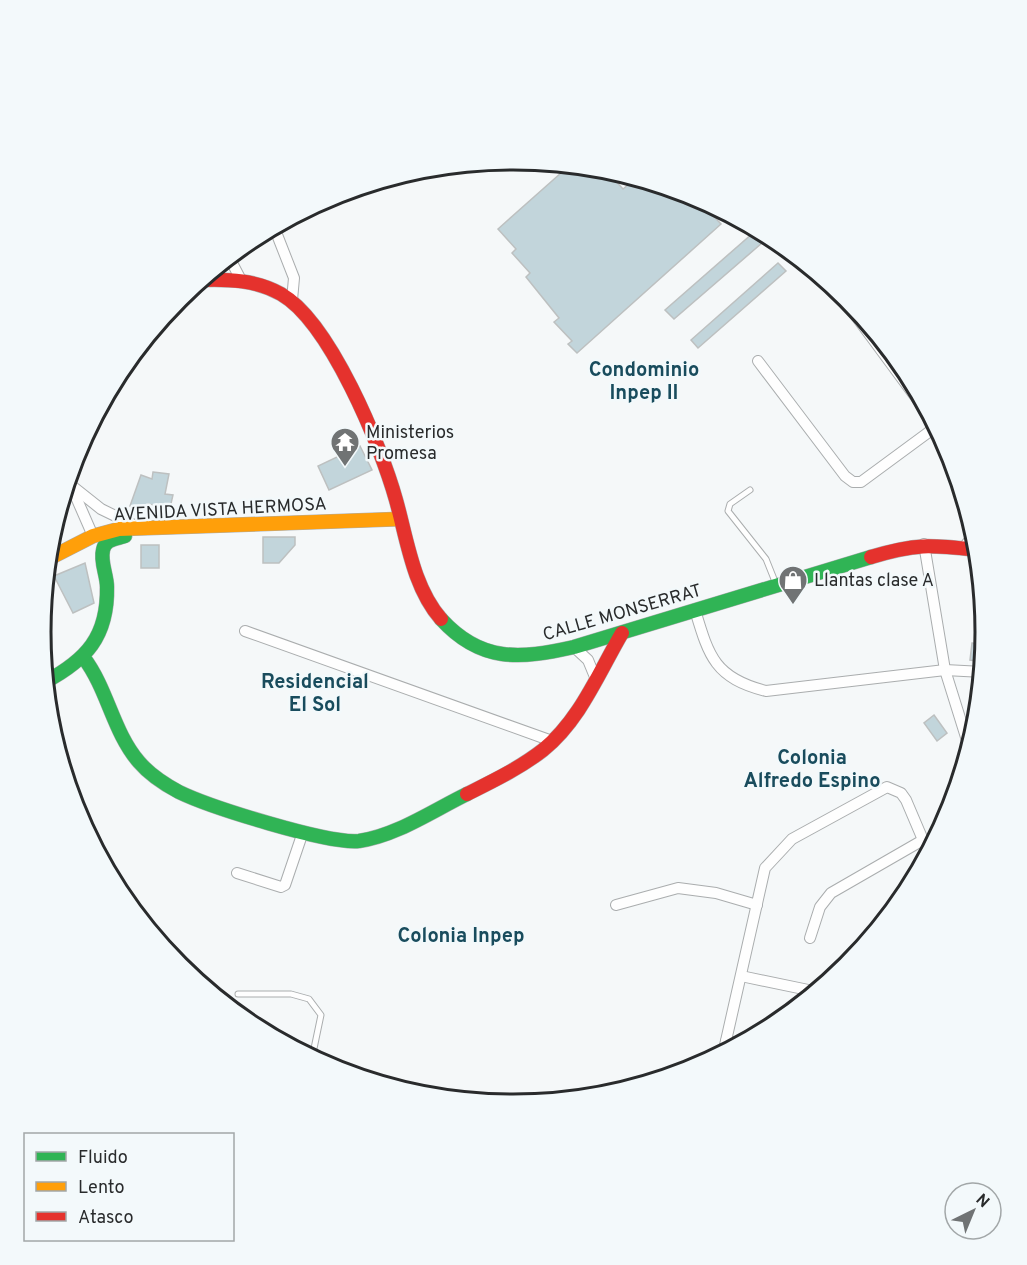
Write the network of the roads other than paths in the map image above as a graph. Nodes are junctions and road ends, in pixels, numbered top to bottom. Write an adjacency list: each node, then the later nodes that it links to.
1 (277, 235): 5 (street)
2 (233, 265): 3 (street)
3 (240, 279): 4 (street, CALLE MONSERRAT); 5 (street, CALLE MONSERRAT)
4 (216, 280)
5 (292, 300): 11 (street, CALLE MONSERRAT)
6 (758, 361): 7 (street)
7 (930, 431)
8 (75, 488): 12 (street)
9 (750, 490): 19 (lane)
10 (73, 493): 13 (street)
11 (400, 519): 12 (street, AVENIDA VISTA HERMOSA); 23 (street, CALLE MONSERRAT)
12 (145, 529): 13 (street, AVENIDA VISTA HERMOSA); 17 (street)
13 (93, 536): 16 (street, AVENIDA VISTA HERMOSA)
14 (924, 544): 15 (street, CALLE MONSERRAT); 19 (street, CALLE MONSERRAT); 25 (street)
15 (968, 548)
16 (58, 553)
17 (101, 554): 18 (street); 24 (street)
18 (58, 555)
19 (777, 585): 20 (street, CALLE MONSERRAT)
20 (695, 610): 22 (street, CALLE MONSERRAT); 25 (street)
21 (245, 631): 30 (street)
22 (622, 633): 23 (street, CALLE MONSERRAT); 28 (street)
23 (574, 647): 28 (street)
24 (84, 658): 27 (street); 31 (street)
25 (945, 670): 26 (street); 29 (street)
26 (974, 672)
27 (53, 677)
28 (595, 677): 30 (street)
29 (965, 733)
30 (552, 741): 31 (street)
31 (303, 832): 34 (street)
32 (923, 840): 33 (street); 36 (street); 37 (street)
33 (925, 844)
34 (237, 873)
35 (616, 905): 36 (street)
36 (757, 905): 38 (street)
37 (810, 938)
38 (741, 976): 39 (street); 41 (street)
39 (806, 990)
40 (238, 994): 42 (lane)
41 (726, 1041)
42 (314, 1049)

